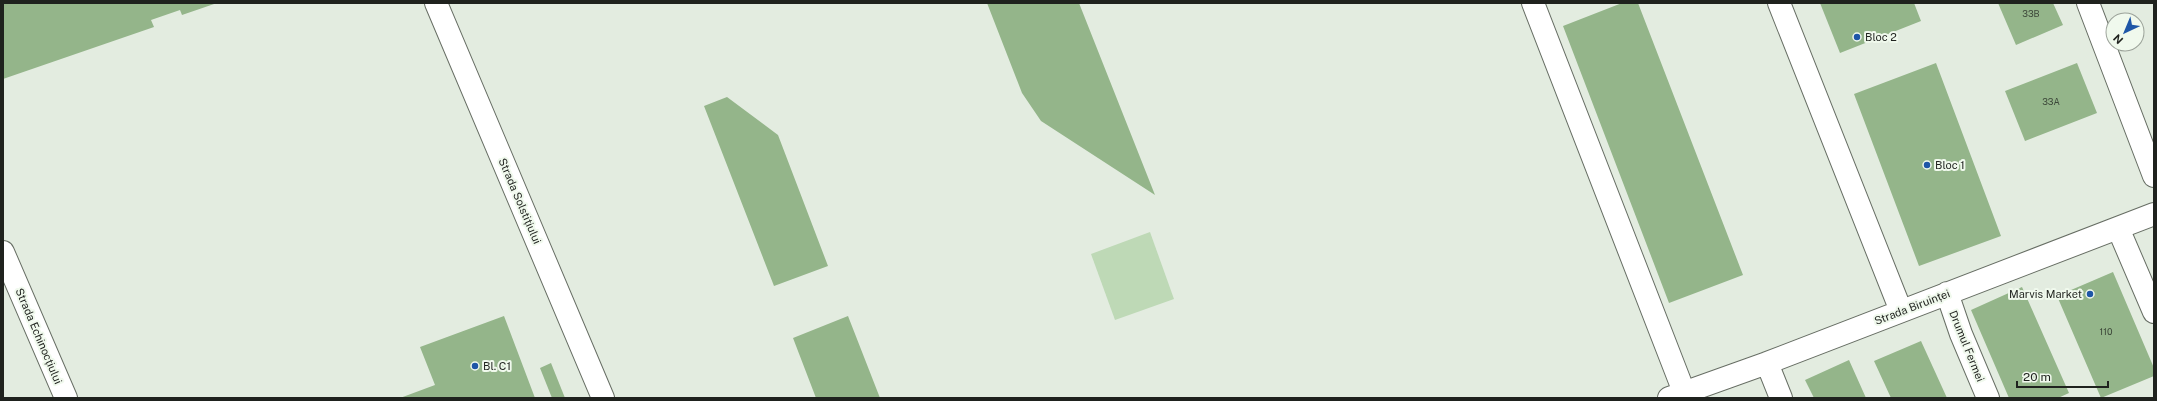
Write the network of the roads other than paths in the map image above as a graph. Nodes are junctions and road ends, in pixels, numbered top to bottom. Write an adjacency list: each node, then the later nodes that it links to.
1 (436, 3): 15 (street, Strada Solstițiului)
2 (1533, 3): 13 (street)
3 (1779, 3): 10 (street)
4 (2088, 3): 5 (street)
5 (2154, 176)
6 (2154, 214): 7 (street, Strada Biruinței)
7 (2118, 228): 9 (street, Strada Biruinței); 11 (street)
8 (3, 252): 14 (street, Strada Echinocțiului)
9 (1947, 293): 10 (street, Strada Biruinței); 17 (street, Drumul Fermei)
10 (1901, 311): 12 (street, Strada Biruinței)
11 (2154, 312)
12 (1767, 363): 13 (street, Strada Biruinței); 16 (street)
13 (1677, 395)
14 (66, 398)
15 (604, 398)
16 (1781, 398)
17 (1988, 398)

